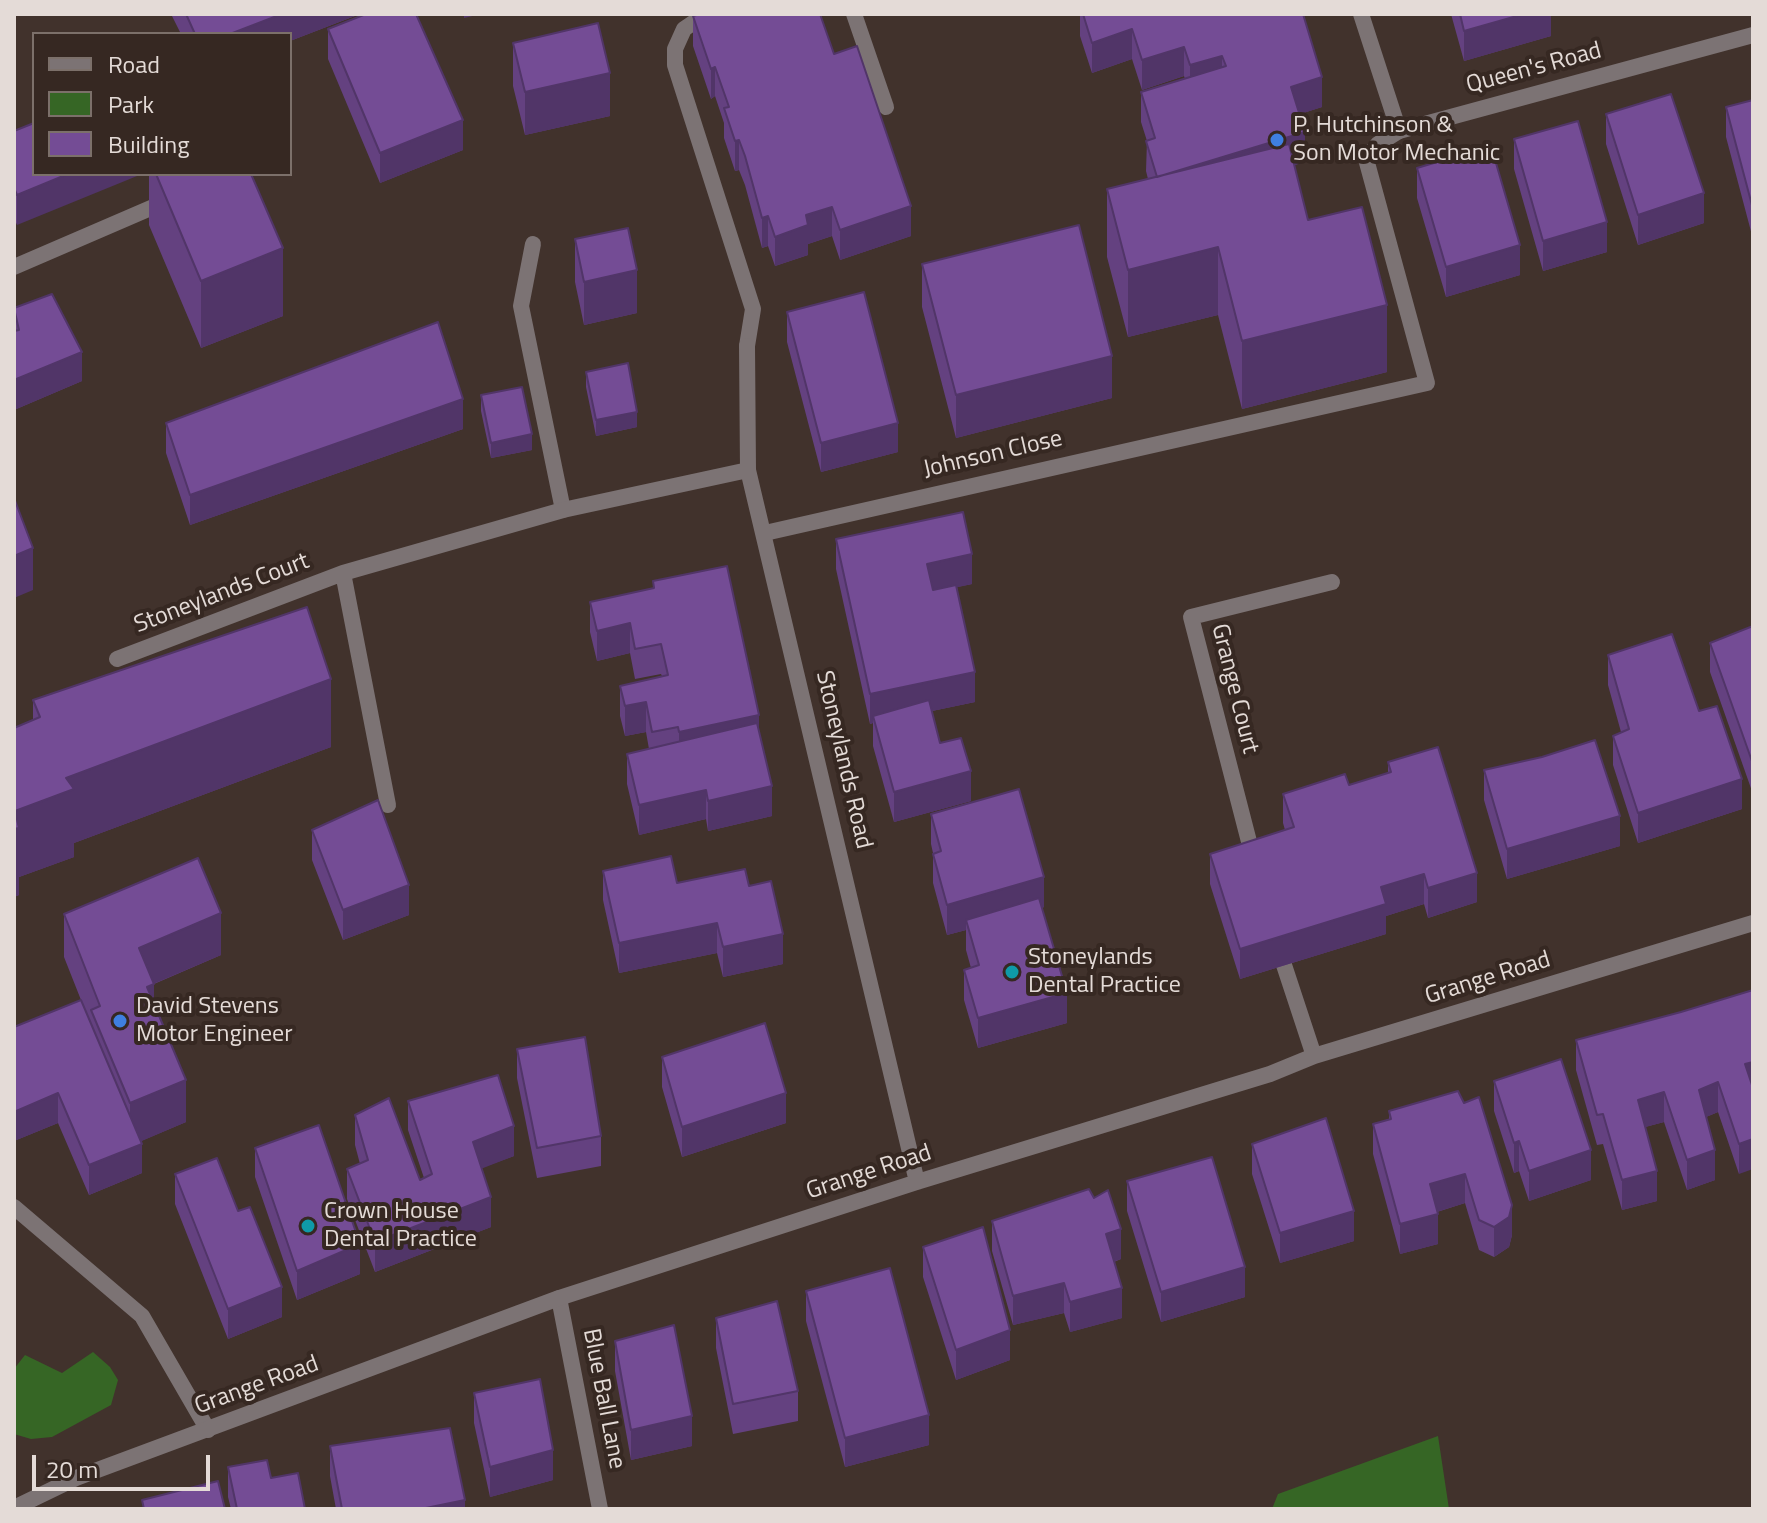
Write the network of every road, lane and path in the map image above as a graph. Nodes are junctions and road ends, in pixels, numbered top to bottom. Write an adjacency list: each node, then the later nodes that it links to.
1 (706, 14): 10 (street, Stoneylands Road)
2 (854, 14): 5 (street)
3 (1361, 14): 6 (street)
4 (1753, 35): 6 (street, Queen's Road)
5 (886, 107)
6 (1399, 131): 12 (street, Johnson Close)
7 (180, 195): 9 (street)
8 (533, 244): 11 (street)
9 (14, 267)
10 (748, 470): 11 (street, Stoneylands Court); 12 (street, Stoneylands Road)
11 (563, 510): 13 (street, Stoneylands Court)
12 (765, 533): 21 (street, Stoneylands Road)
13 (343, 573): 15 (street, Stoneylands Court); 16 (street, Stoneylands Court)
14 (1332, 582): 17 (street, Grange Court)
15 (117, 659)
16 (388, 805)
17 (1255, 867)
18 (1753, 923): 20 (street, Grange Road)
19 (1284, 965): 20 (street)
20 (1314, 1056): 21 (street, Grange Road)
21 (917, 1182): 23 (street, Grange Road)
22 (14, 1207): 24 (street)
23 (559, 1298): 24 (street, Grange Road); 26 (street, Blue Ball Lane)
24 (208, 1430): 25 (street, Grange Road)
25 (14, 1508)
26 (600, 1509)

